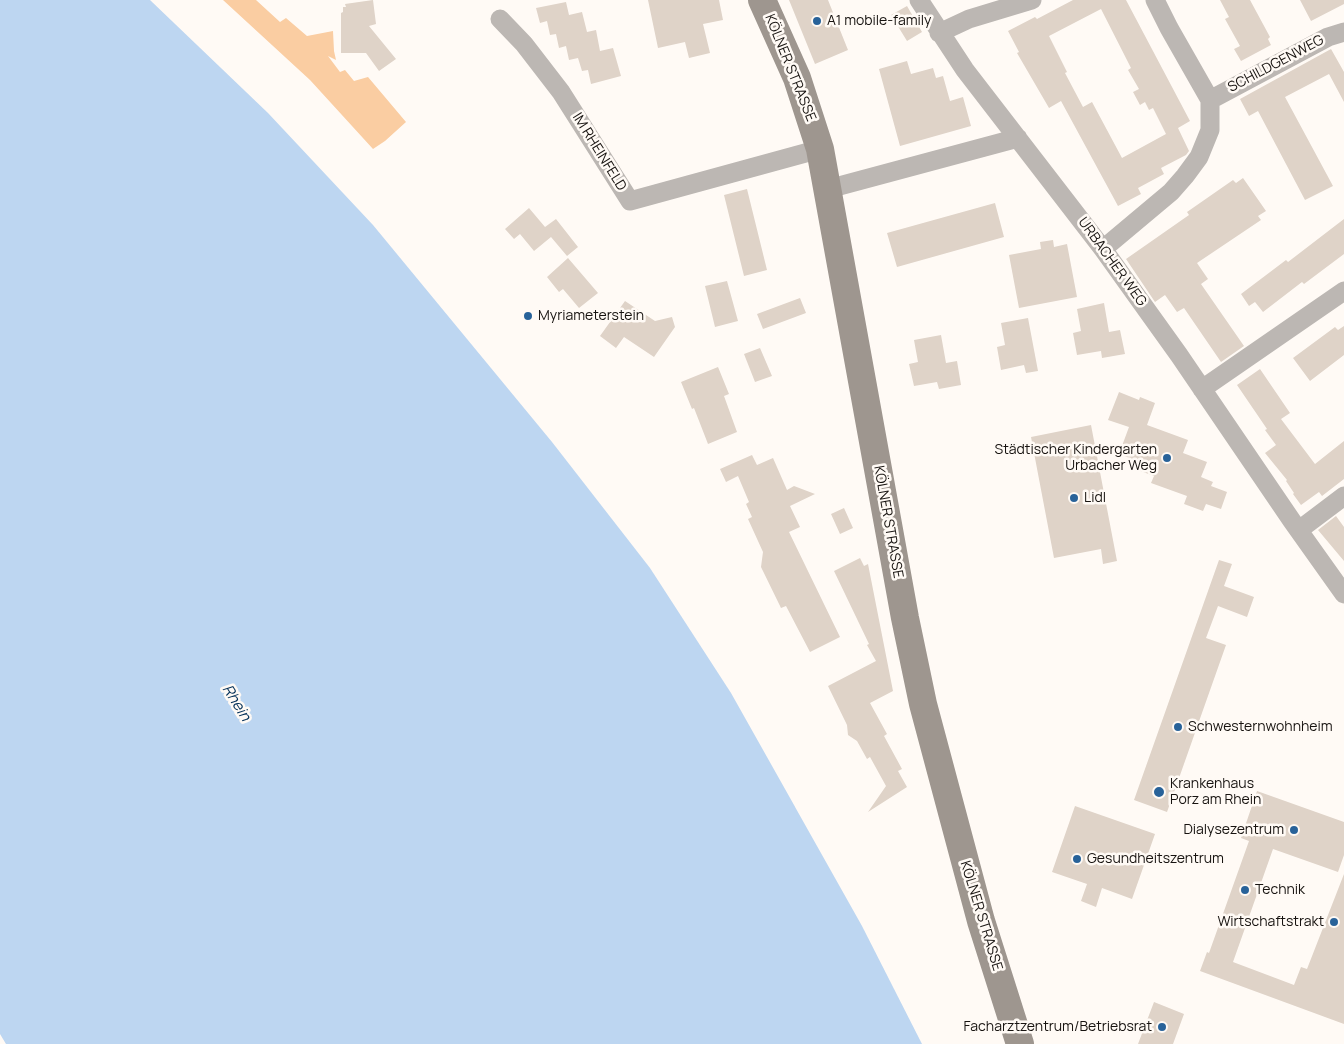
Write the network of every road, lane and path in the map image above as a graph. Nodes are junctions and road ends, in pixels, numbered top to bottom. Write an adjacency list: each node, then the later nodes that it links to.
1 (762, 0): 10 (main road, KÖLNER STRASSE)
2 (919, 0): 7 (street, URBACHER WEG)
3 (1032, 0): 7 (street)
4 (1156, 0): 8 (street)
5 (500, 19): 10 (street, IM RHEINFELD)
6 (1344, 32): 8 (street, SCHILDGENWEG)
7 (939, 33): 9 (street, URBACHER WEG)
8 (1210, 100): 12 (street)
9 (1018, 138): 11 (street); 12 (street, URBACHER WEG)
10 (820, 148): 11 (main road, KÖLNER STRASSE)
11 (828, 188): 18 (main road, KÖLNER STRASSE)
12 (1103, 249): 14 (street, URBACHER WEG)
13 (1344, 291): 14 (street)
14 (1202, 389): 16 (street, URBACHER WEG)
15 (1344, 496): 16 (street)
16 (1299, 530): 17 (street, URBACHER WEG)
17 (1344, 594)
18 (1020, 1044)

